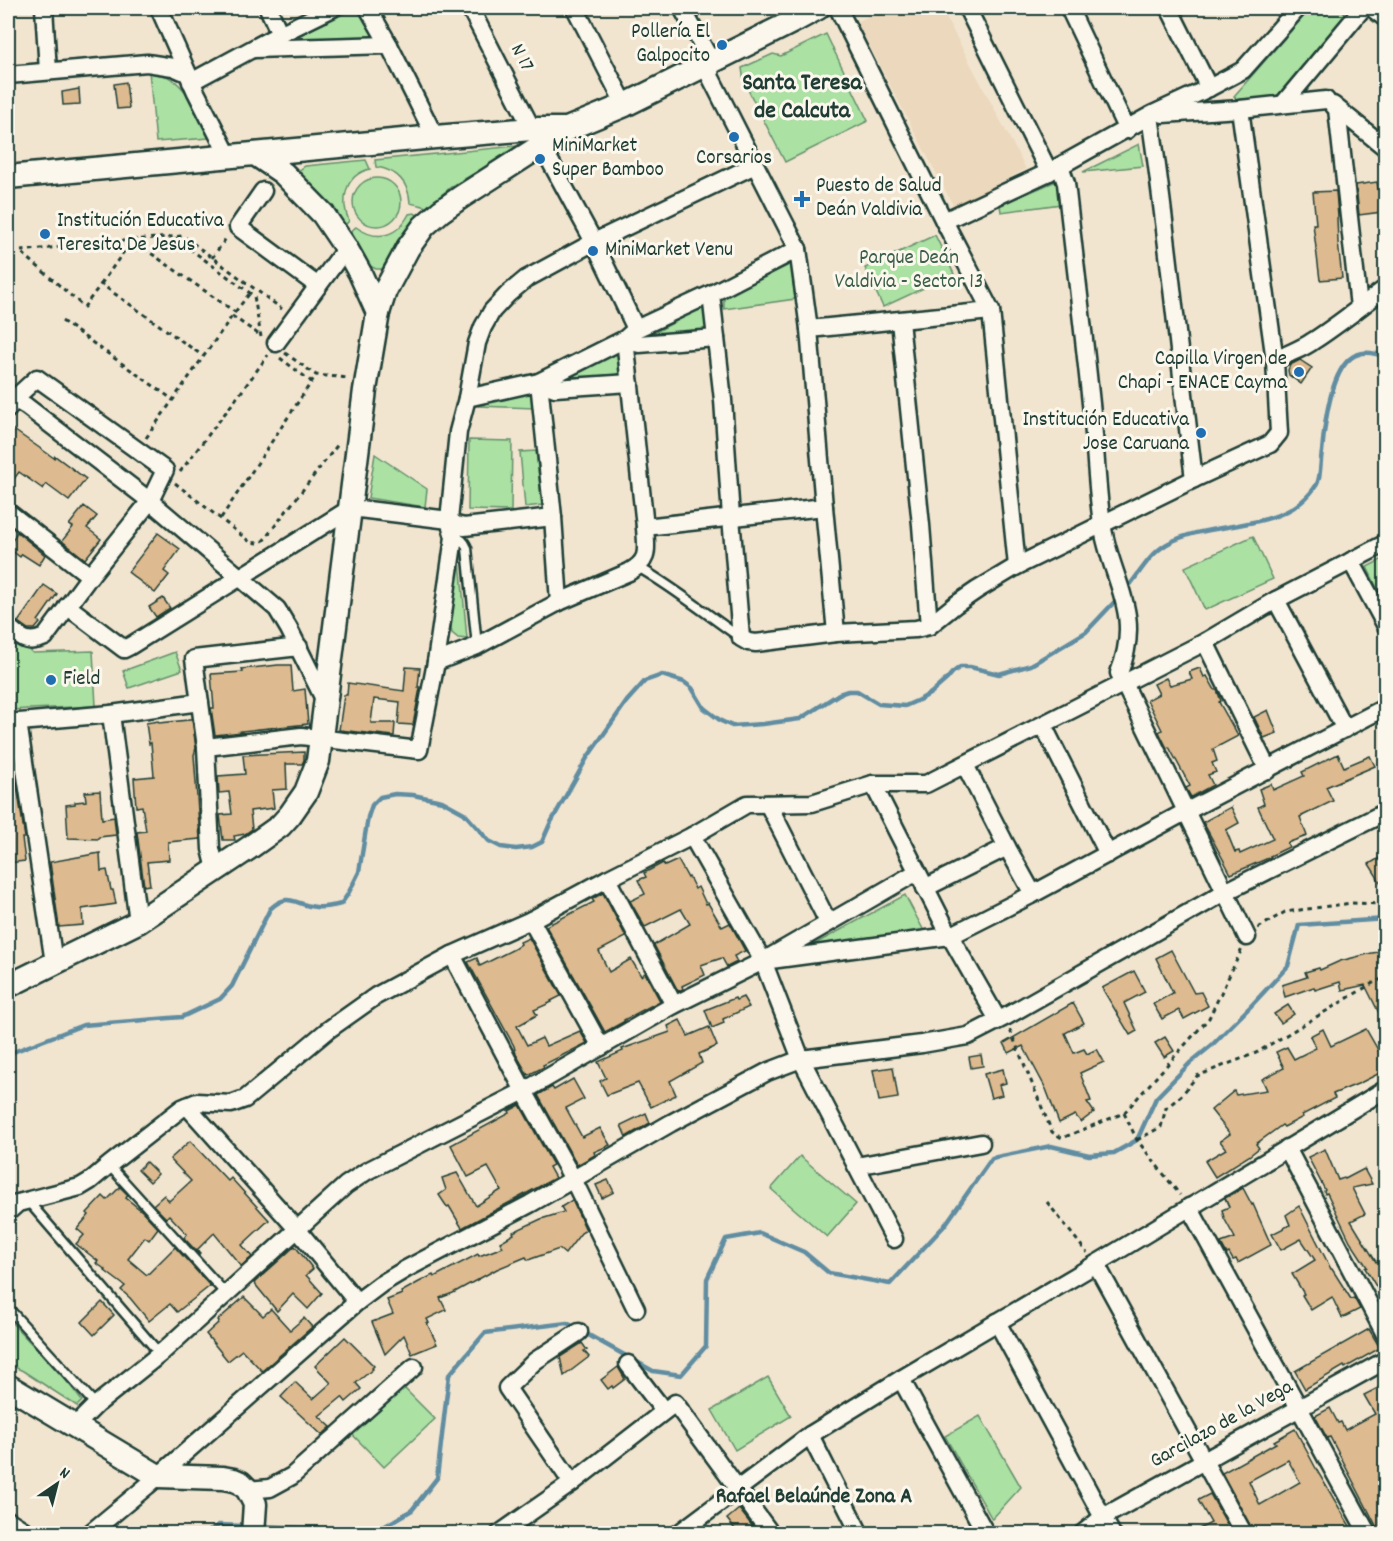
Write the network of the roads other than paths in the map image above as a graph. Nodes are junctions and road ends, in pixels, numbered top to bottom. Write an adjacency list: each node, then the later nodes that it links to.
1 (44, 8): 23 (street)
2 (159, 8): 25 (street)
3 (268, 8): 19 (street)
4 (333, 8): 19 (street)
5 (368, 8): 20 (street)
6 (470, 8): 35 (street, N 17)
7 (575, 8): 30 (street)
8 (682, 8): 22 (street)
9 (818, 8): 17 (street)
10 (838, 8): 43 (street)
11 (968, 8): 40 (street)
12 (1069, 8): 33 (street)
13 (1298, 8): 27 (street)
14 (1364, 8): 26 (street)
15 (1377, 8): 18 (street)
16 (1173, 10): 27 (street)
17 (790, 14): 22 (street)
18 (1386, 15)
19 (280, 34): 21 (street)
20 (389, 45): 21 (street); 34 (street)
21 (250, 50): 25 (street)
22 (711, 61): 30 (street); 39 (street)
23 (48, 71): 24 (street); 25 (street)
24 (8, 75)
25 (189, 77): 38 (street)
26 (1301, 82): 28 (street); 29 (street)
27 (1209, 88): 32 (street)
28 (1282, 104): 29 (street); 31 (street)
29 (1332, 104): 36 (street); 50 (street)
30 (625, 105): 35 (street)
31 (1240, 109): 32 (street); 58 (street)
32 (1152, 115): 33 (street); 63 (street)
33 (1127, 130): 40 (street)
34 (435, 137): 35 (street); 37 (street)
35 (537, 137): 44 (street, N 17); 52 (street)
36 (1386, 148)
37 (255, 154): 38 (street); 45 (street)
38 (228, 155): 41 (street)
39 (755, 165): 44 (street); 46 (street)
40 (1054, 169): 43 (street); 71 (street)
41 (8, 177)
42 (263, 191): 47 (street)
43 (944, 221): 51 (street)
44 (594, 242): 55 (street, N 17); 61 (street)
45 (346, 248): 47 (street); 52 (street)
46 (798, 249): 49 (street); 54 (street)
47 (318, 286): 57 (street)
48 (1386, 288): 50 (street)
49 (711, 294): 55 (street); 56 (street)
50 (1359, 307): 58 (street)
51 (991, 311): 53 (street); 76 (street)
52 (378, 313): 66 (street)
53 (900, 321): 54 (street); 83 (street)
54 (809, 329): 65 (street)
55 (631, 334): 56 (street); 59 (street); 60 (street, N 17)
56 (716, 338): 69 (street)
57 (272, 348)
58 (1275, 361): 63 (street)
59 (539, 382): 60 (street); 61 (street); 68 (street)
60 (630, 383): 72 (street, N 17)
61 (467, 398): 70 (street)
62 (10, 402): 64 (street); 64 (street)
63 (1194, 479): 71 (street)
64 (150, 501): 78 (street); 79 (street)
65 (824, 507): 69 (street); 86 (street)
66 (351, 508): 70 (street); 79 (street); 94 (street)
67 (8, 512): 78 (street)
68 (553, 517): 70 (street); 81 (street)
69 (731, 517): 72 (street); 87 (street)
70 (449, 520): 73 (street)
71 (1102, 524): 76 (street); 92 (street)
72 (645, 527): 77 (street, N 17)
73 (454, 537): 89 (lane); 91 (street)
74 (1386, 543): 75 (street)
75 (1352, 561): 80 (street); 84 (street)
76 (1017, 566): 83 (street)
77 (638, 567): 81 (street); 87 (lane)
78 (90, 576): 82 (street)
79 (240, 577): 82 (street); 90 (street)
80 (1276, 600): 88 (street); 99 (street)
81 (559, 602): 89 (street)
82 (67, 606): 85 (street)
83 (930, 626): 86 (street)
84 (1386, 626)
85 (8, 627)
86 (836, 633): 87 (street)
87 (741, 638)
88 (1205, 642): 92 (street); 103 (street)
89 (477, 646): 91 (street)
90 (299, 647): 93 (street); 94 (street)
91 (436, 662): 100 (street)
92 (1124, 683): 98 (street); 106 (street)
93 (200, 702): 96 (street); 101 (street)
94 (326, 703): 100 (street)
95 (1386, 708): 99 (street)
96 (111, 714): 97 (street); 118 (street)
97 (13, 723): 124 (street)
98 (1043, 725): 102 (street); 110 (street)
99 (1345, 729): 103 (street)
100 (321, 739): 101 (street); 111 (street)
101 (206, 747): 111 (street)
102 (965, 765): 104 (street); 109 (street)
103 (1268, 770): 106 (street)
104 (873, 784): 105 (street); 112 (street)
105 (768, 804): 108 (street); 119 (street)
106 (1187, 811): 110 (street); 115 (street)
107 (1385, 815): 115 (street)
108 (692, 836): 113 (street); 123 (street)
109 (1007, 847): 114 (street); 116 (street)
110 (1108, 854): 116 (street)
111 (216, 869): 118 (street)
112 (917, 872): 114 (street); 119 (street)
113 (607, 879): 117 (street); 126 (street)
114 (925, 888): 120 (street)
115 (1225, 892): 121 (street); 127 (street)
116 (1033, 894): 120 (street)
117 (531, 920): 122 (street); 128 (street)
118 (138, 922): 124 (street)
119 (828, 922): 123 (street)
120 (950, 936): 123 (street); 127 (street)
121 (1247, 937)
122 (452, 955): 131 (street); 132 (street)
123 (763, 961): 126 (street); 129 (street)
124 (54, 963): 125 (street)
125 (8, 986)
126 (674, 1005): 128 (street)
127 (1001, 1019): 129 (street)
128 (601, 1047): 131 (street)
129 (801, 1059): 136 (street); 137 (street)
130 (1386, 1089): 134 (street)
131 (524, 1091): 137 (street); 141 (street)
132 (187, 1106): 135 (street); 141 (street)
133 (981, 1143): 136 (street)
134 (1287, 1148): 139 (street); 150 (street)
135 (109, 1165): 138 (street); 144 (lane)
136 (856, 1166): 142 (street)
137 (573, 1179): 145 (street); 147 (street)
138 (27, 1200): 140 (street); 151 (lane)
139 (1189, 1207): 143 (street); 158 (street)
140 (8, 1212)
141 (297, 1229): 144 (street); 145 (street)
142 (894, 1239)
143 (1096, 1264): 148 (street); 162 (street)
144 (226, 1294): 151 (street)
145 (357, 1302): 163 (street)
146 (8, 1308): 157 (lane)
147 (636, 1309)
148 (997, 1322): 155 (street); 167 (street)
149 (579, 1332): 164 (street)
150 (1386, 1336)
151 (160, 1354): 157 (street)
152 (1386, 1360): 158 (street, Garcilazo de la Vega)
153 (628, 1364): 159 (street)
154 (414, 1367): 166 (street)
155 (901, 1379): 161 (street); 176 (street)
156 (8, 1386): 160 (street)
157 (96, 1405): 160 (street)
158 (1299, 1408): 162 (street, Garcilazo de la Vega); 180 (street)
159 (664, 1411): 164 (street); 165 (street)
160 (74, 1427): 163 (street)
161 (810, 1435): 165 (street); 175 (street)
162 (1204, 1461): 167 (street, Garcilazo de la Vega); 179 (street)
163 (158, 1476): 166 (street); 170 (street)
164 (572, 1483): 172 (street)
165 (738, 1488): 173 (street); 174 (street)
166 (251, 1497): 171 (street)
167 (1103, 1517): 177 (street, Garcilazo de la Vega); 178 (street)
168 (8, 1520): 169 (street)
169 (30, 1533)
170 (89, 1533)
171 (253, 1533)
172 (499, 1533)
173 (678, 1533)
174 (771, 1533)
175 (860, 1533)
176 (986, 1533)
177 (1082, 1533)
178 (1112, 1533)
179 (1244, 1533)
180 (1368, 1533)

